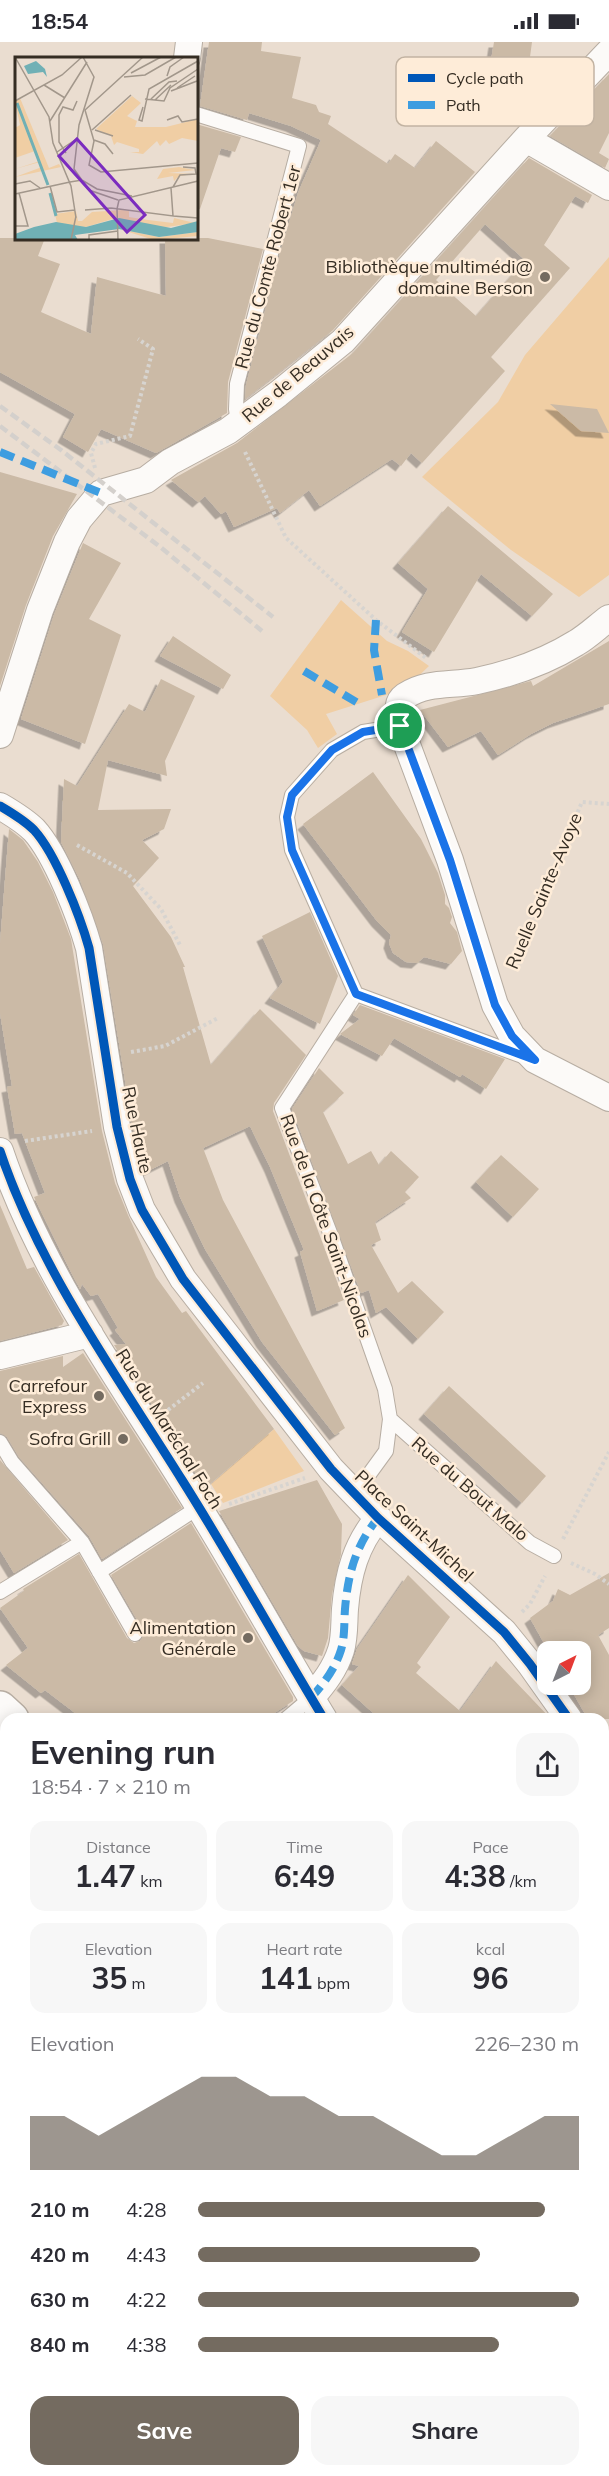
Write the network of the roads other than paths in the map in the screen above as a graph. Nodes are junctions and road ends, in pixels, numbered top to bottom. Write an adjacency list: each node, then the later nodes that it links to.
1 (189, 42): 3 (street)
2 (609, 52): 4 (street, Rue de Beauvais)
3 (187, 57)
4 (594, 68)
5 (198, 115): 9 (lane, Rue du Comte Robert 1er)
6 (538, 126): 7 (street, Rue de Beauvais)
7 (526, 139): 8 (street); 9 (street, Rue de Beauvais)
8 (609, 187)
9 (236, 425): 12 (street, Rue de Beauvais)
10 (609, 618): 11 (street)
11 (399, 717): 14 (lane); 15 (street)
12 (0, 735)
13 (0, 806): 21 (street, Rue Haute)
14 (356, 994): 15 (lane); 20 (lane, Rue de la Côte Saint-Nicolas)
15 (535, 1060): 16 (street)
16 (609, 1098)
17 (12, 1146): 18 (street, Rue du Maréchal Foch)
18 (90, 1334): 19 (street); 24 (street, Rue du Maréchal Foch)
19 (0, 1356)
20 (390, 1419): 23 (lane, Place Saint-Michel); 27 (lane, Rue du Bout Malo)
21 (307, 1438): 23 (street, Place Saint-Michel)
22 (0, 1442): 26 (lane)
23 (354, 1495): 25 (street, Place Saint-Michel)
24 (203, 1513): 28 (lane); 31 (street, Rue du Maréchal Foch)
25 (378, 1518): 31 (street); 33 (street, Place Saint-Michel)
26 (82, 1542): 28 (lane); 29 (lane)
27 (554, 1556)
28 (99, 1572): 30 (lane)
29 (0, 1592)
30 (135, 1634)
31 (318, 1708): 32 (lane)
32 (303, 1713)
33 (565, 1713)

